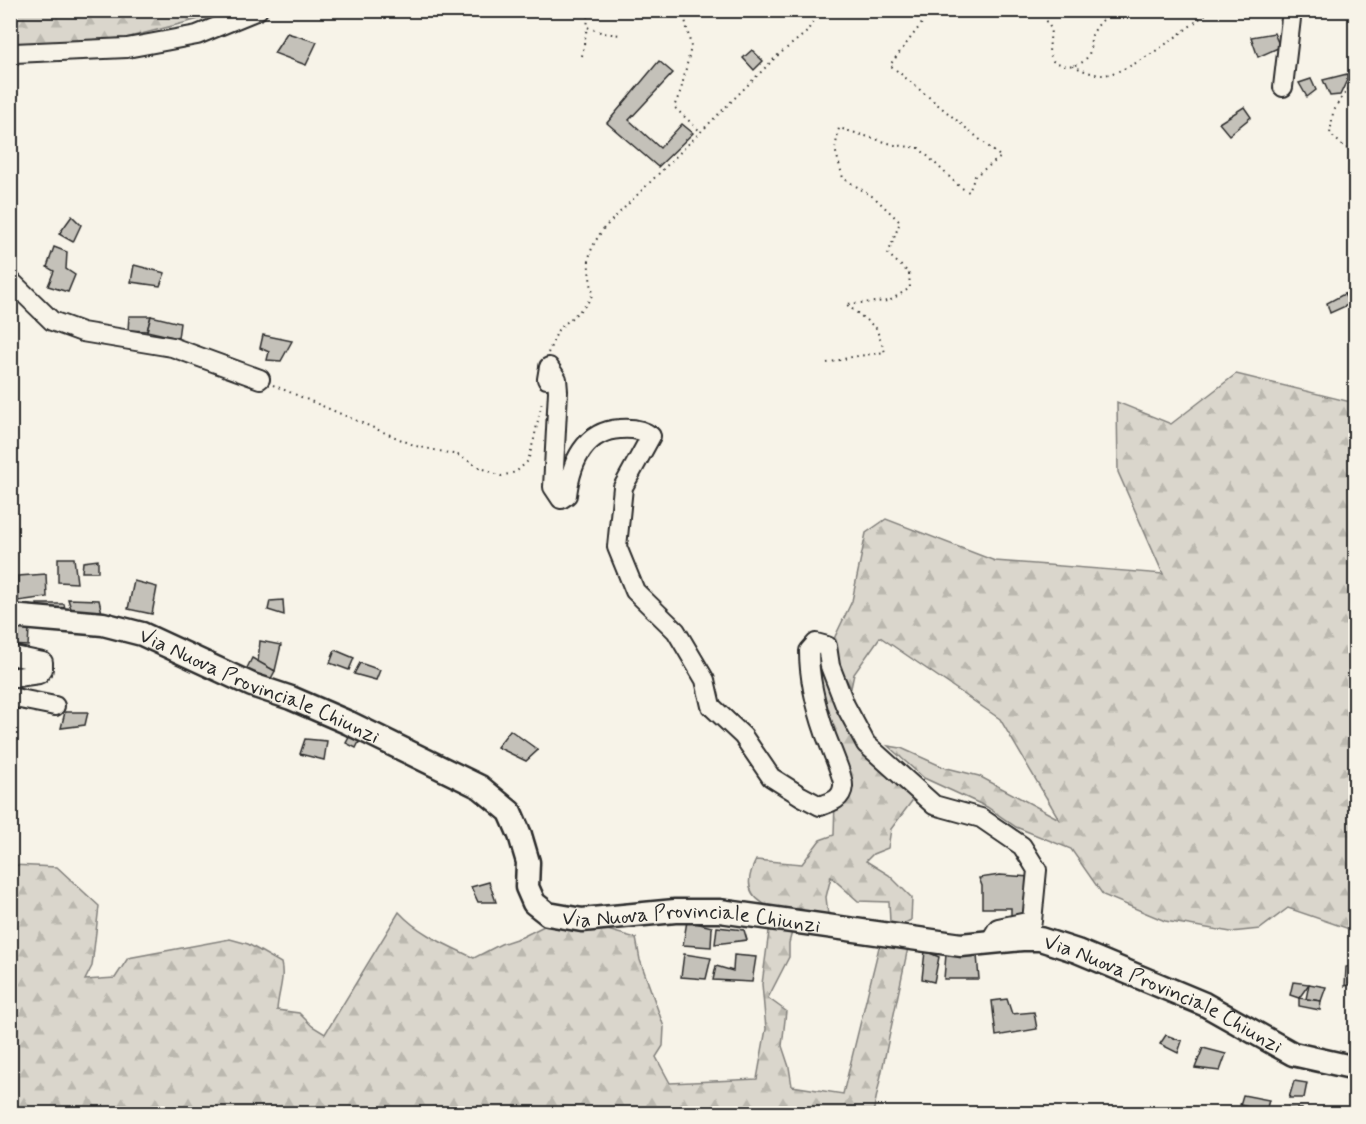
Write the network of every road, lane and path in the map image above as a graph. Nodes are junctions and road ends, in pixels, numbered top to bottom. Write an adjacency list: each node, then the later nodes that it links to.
1 (258, 10): 14 (street)
2 (589, 10): 10 (path)
3 (683, 10): 17 (path)
4 (819, 10): 17 (path)
5 (932, 10): 20 (path)
6 (1041, 10): 15 (path)
7 (1114, 10): 15 (path)
8 (1210, 10): 15 (path)
9 (1292, 10): 16 (street)
10 (587, 27): 11 (path); 13 (path)
11 (620, 35)
12 (1356, 48): 18 (path)
13 (582, 56)
14 (10, 58)
15 (1072, 65)
16 (1283, 87)
17 (700, 132): 21 (path)
18 (1356, 157)
19 (10, 280): 22 (street)
20 (827, 363)
21 (548, 373): 22 (path); 28 (street)
22 (260, 379)
23 (12, 618): 28 (main road, Via Nuova Provinciale Chiunzi)
24 (10, 655): 25 (street)
25 (10, 678)
26 (10, 697): 27 (street)
27 (55, 706)
28 (989, 942): 29 (main road, Via Nuova Provinciale Chiunzi)
29 (1356, 1068)

